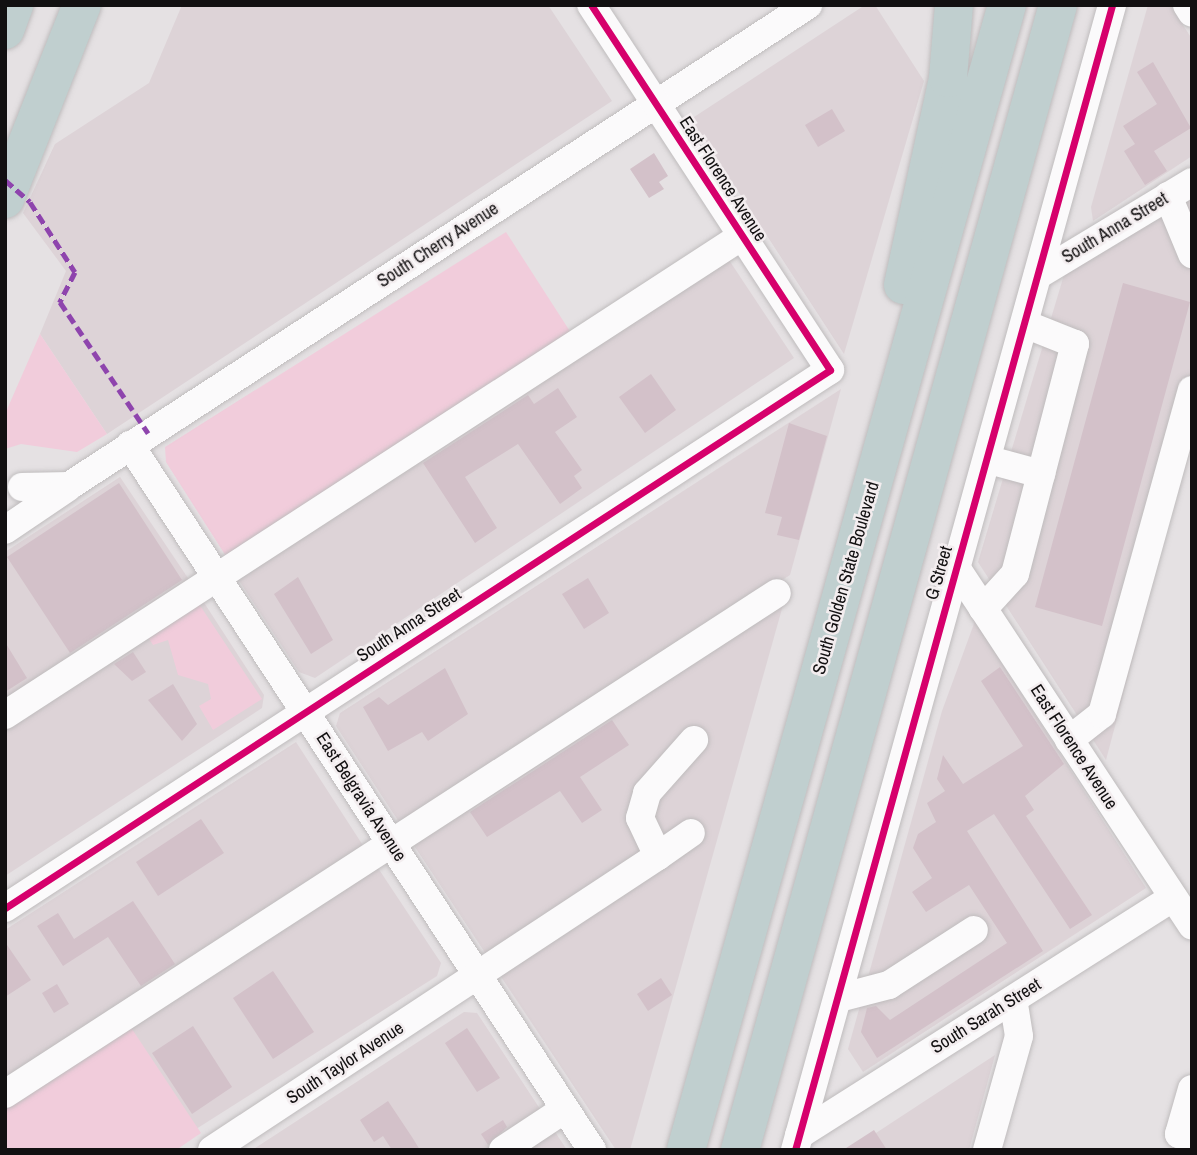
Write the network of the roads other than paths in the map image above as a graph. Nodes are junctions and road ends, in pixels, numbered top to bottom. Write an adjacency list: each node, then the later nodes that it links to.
1 (14, 5): 11 (highway)
2 (82, 5): 15 (highway)
3 (590, 5): 12 (street, East Florence Avenue)
4 (808, 5): 12 (street, South Cherry Avenue)
5 (1007, 5): 32 (highway, South Golden State Boulevard)
6 (1058, 5): 56 (highway)
7 (1112, 5): 18 (street, G Street)
8 (1187, 5): 10 (street)
9 (953, 9): 32 (highway)
10 (1192, 13)
11 (5, 30)
12 (655, 104): 16 (street, East Florence Avenue); 22 (street, South Cherry Avenue)
13 (1192, 182): 14 (street, South Anna Street)
14 (1168, 196): 17 (street); 18 (street, South Anna Street)
15 (5, 199)
16 (742, 236): 20 (street, East Florence Avenue); 29 (street)
17 (1192, 254)
18 (1038, 275): 19 (street, G Street)
19 (1025, 324): 23 (street, G Street); 24 (street)
20 (830, 370): 33 (street, South Anna Street)
21 (1192, 390): 36 (street)
22 (130, 445): 26 (street, South Cherry Avenue); 29 (street, East Belgravia Avenue)
23 (989, 460): 24 (street); 28 (street, G Street)
24 (1041, 474): 31 (street)
25 (22, 486): 26 (street)
26 (69, 486): 27 (street, South Cherry Avenue)
27 (5, 530)
28 (957, 569): 31 (street, East Florence Avenue); 45 (street, G Street)
29 (217, 578): 33 (street, East Belgravia Avenue); 34 (street)
30 (777, 593): 38 (street)
31 (983, 609): 36 (street, East Florence Avenue)
32 (813, 696): 55 (highway, South Golden State Boulevard)
33 (305, 712): 38 (street, East Belgravia Avenue); 41 (street, South Anna Street)
34 (5, 715)
35 (694, 740): 39 (street)
36 (1069, 740): 40 (street, East Florence Avenue)
37 (691, 833): 39 (street, South Taylor Avenue)
38 (391, 843): 44 (street, East Belgravia Avenue); 48 (street)
39 (658, 856): 44 (street, South Taylor Avenue)
40 (1173, 898): 42 (street, East Florence Avenue); 46 (street, South Sarah Street)
41 (5, 908)
42 (1192, 925)
43 (974, 930): 45 (street)
44 (478, 976): 49 (street, East Belgravia Avenue); 52 (street, South Taylor Avenue)
45 (839, 998): 51 (street, G Street)
46 (1013, 999): 51 (street, South Sarah Street); 57 (street)
47 (1192, 1089): 50 (street)
48 (5, 1094)
49 (565, 1109): 53 (street); 54 (street, East Belgravia Avenue)
50 (1185, 1136)
51 (797, 1142)
52 (212, 1150)
53 (503, 1150)
54 (592, 1150)
55 (686, 1150)
56 (740, 1150)
57 (987, 1150)

